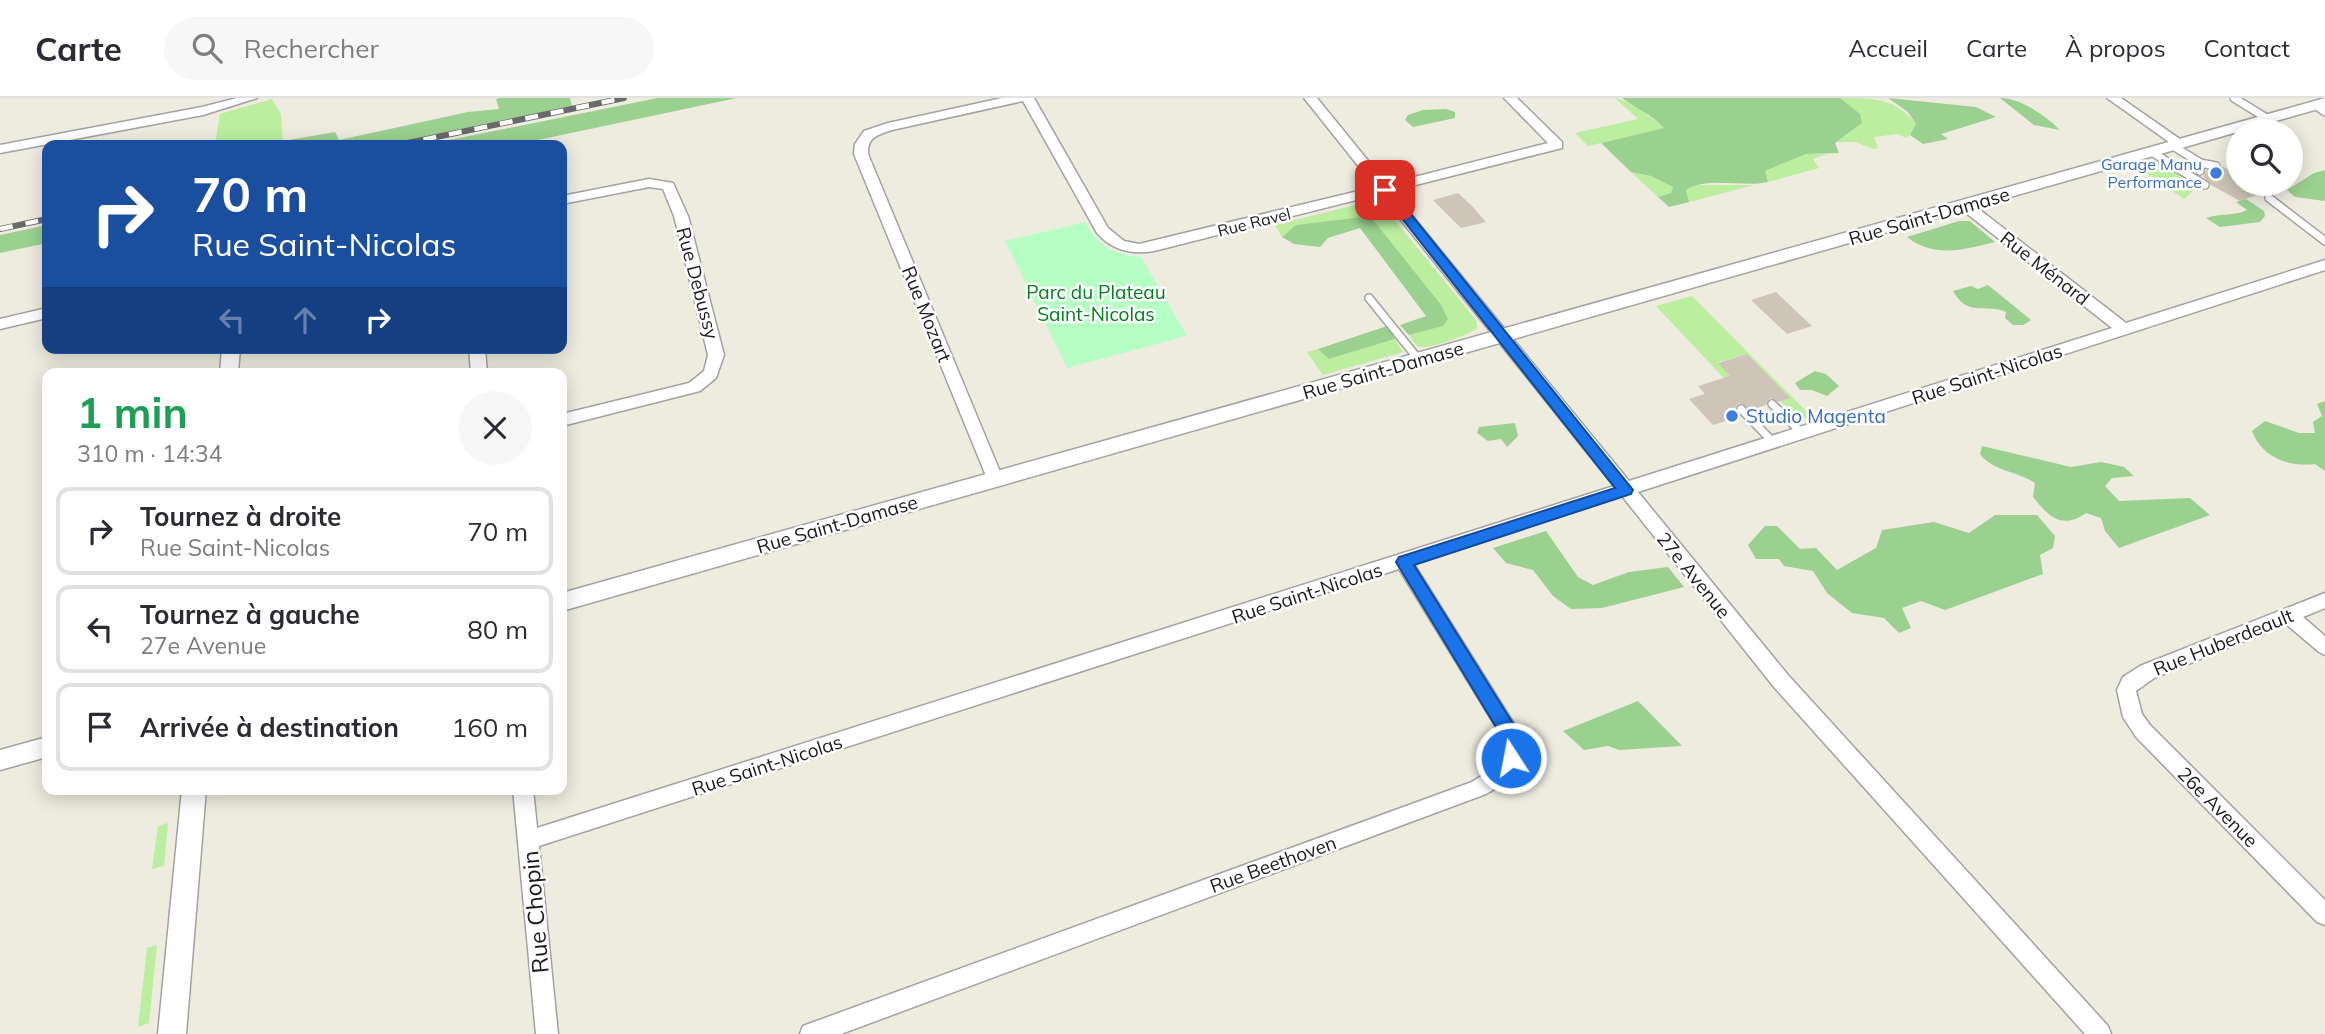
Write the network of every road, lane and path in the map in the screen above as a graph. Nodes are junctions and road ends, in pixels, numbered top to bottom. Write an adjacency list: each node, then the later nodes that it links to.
1 (251, 98): 11 (street)
2 (1019, 98): 37 (street, Rue Mozart)
3 (1028, 98): 20 (street, Rue Ravel)
4 (1310, 98): 20 (street, 27e Avenue)
5 (1510, 98): 20 (street, Rue Ravel)
6 (2113, 98): 13 (street)
7 (2234, 98): 9 (lane)
8 (2323, 103): 9 (street, Rue Saint-Damase)
9 (2268, 119)
10 (2226, 131): 13 (street, Rue Saint-Damase)
11 (48, 140)
12 (42, 141): 14 (street)
13 (2177, 145): 15 (street, Rue Saint-Damase); 16 (lane)
14 (0, 149)
15 (2152, 152): 18 (lane); 23 (street, Rue Saint-Damase)
16 (2199, 165): 17 (lane); 18 (lane)
17 (2216, 166)
18 (2177, 168): 19 (lane)
19 (2205, 185)
20 (1385, 190): 30 (street, 27e Avenue)
21 (2269, 198): 24 (lane)
22 (567, 199): 34 (street, Rue Debussy)
23 (1966, 206): 29 (street, Rue Ménard); 30 (street, Rue Saint-Damase)
24 (2325, 241)
25 (2325, 265): 29 (street, Rue Saint-Nicolas)
26 (1369, 298): 31 (lane)
27 (42, 314): 28 (street)
28 (0, 324)
29 (2124, 330): 35 (street, Rue Saint-Nicolas)
30 (1502, 336): 31 (street, Rue Saint-Damase); 38 (street, 27e Avenue)
31 (1419, 360): 37 (street, Rue Saint-Damase)
32 (1772, 404): 35 (lane)
33 (1741, 409): 36 (lane)
34 (567, 419)
35 (1802, 433): 36 (street, Rue Saint-Nicolas)
36 (1773, 442): 38 (street, Rue Saint-Nicolas)
37 (995, 479): 41 (street, Rue Saint-Damase)
38 (1625, 490): 39 (street, Rue Saint-Nicolas); 54 (street, 27e Avenue)
39 (1404, 562): 49 (street, Rue Saint-Nicolas); 53 (street, Rue Beethoven)
40 (2325, 600): 42 (street, Rue Huberdeault)
41 (567, 601)
42 (2288, 615): 43 (street); 44 (street, Rue Huberdeault)
43 (2325, 647)
44 (2126, 690): 50 (street, 26e Avenue)
45 (42, 748): 46 (street)
46 (0, 760)
47 (193, 795): 51 (street)
48 (524, 795): 49 (street, Rue Chopin)
49 (528, 840): 52 (street, Rue Chopin)
50 (2325, 915)
51 (172, 1034)
52 (547, 1034)
53 (811, 1034)
54 (2100, 1034)

